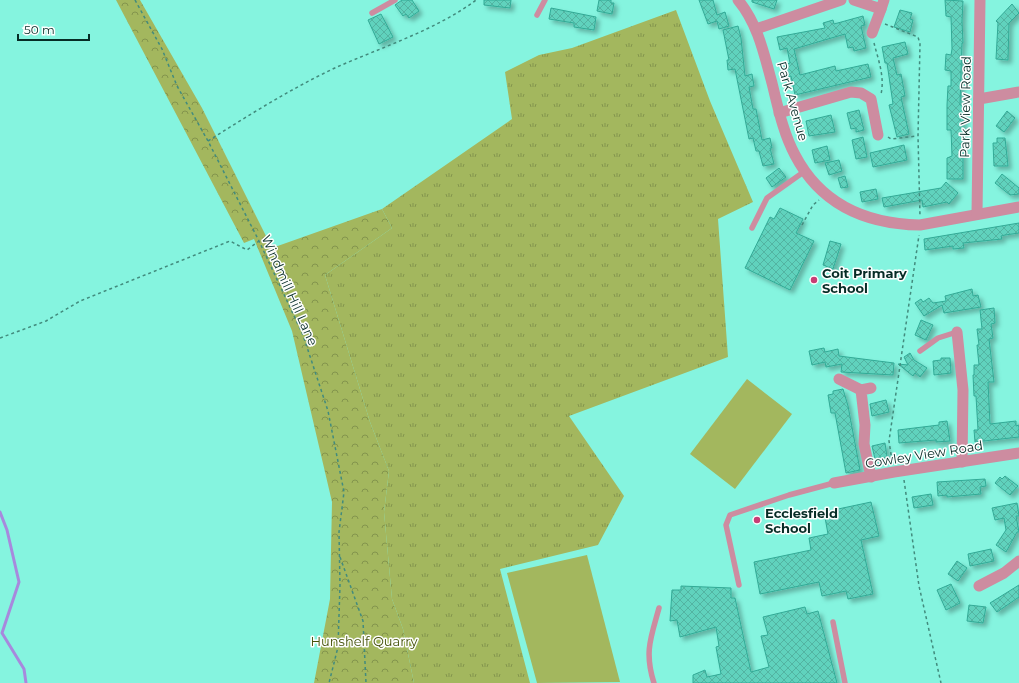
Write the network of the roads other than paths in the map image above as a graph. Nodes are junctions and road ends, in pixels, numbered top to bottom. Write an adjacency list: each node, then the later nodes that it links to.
1 (395, 0): 8 (lane)
2 (545, 0): 9 (lane)
3 (738, 0): 10 (street, Park Avenue)
4 (841, 0): 10 (street)
5 (854, 0): 7 (street)
6 (980, 0): 13 (street, Park View Road)
7 (882, 4): 11 (street)
8 (372, 13)
9 (537, 15)
10 (756, 29): 14 (street, Park Avenue)
11 (872, 33)
12 (1019, 92): 13 (street)
13 (979, 99): 18 (street, Park View Road)
14 (779, 113): 15 (street); 16 (street, Park Avenue)
15 (878, 135)
16 (804, 171): 18 (street, Park Avenue); 19 (lane)
17 (1019, 207): 18 (street, Park Avenue)
18 (978, 214)
19 (752, 228)
20 (957, 332): 21 (lane); 24 (street)
21 (920, 351)
22 (839, 379): 25 (street)
23 (1019, 453): 24 (street, Cowley View Road)
24 (962, 462): 25 (street, Cowley View Road)
25 (871, 476): 26 (street, Cowley View Road)
26 (834, 483): 28 (lane)
27 (1019, 561): 29 (street)
28 (739, 585)
29 (979, 586)
30 (659, 608): 32 (lane)
31 (833, 622): 33 (lane)
32 (654, 683)
33 (845, 683)

